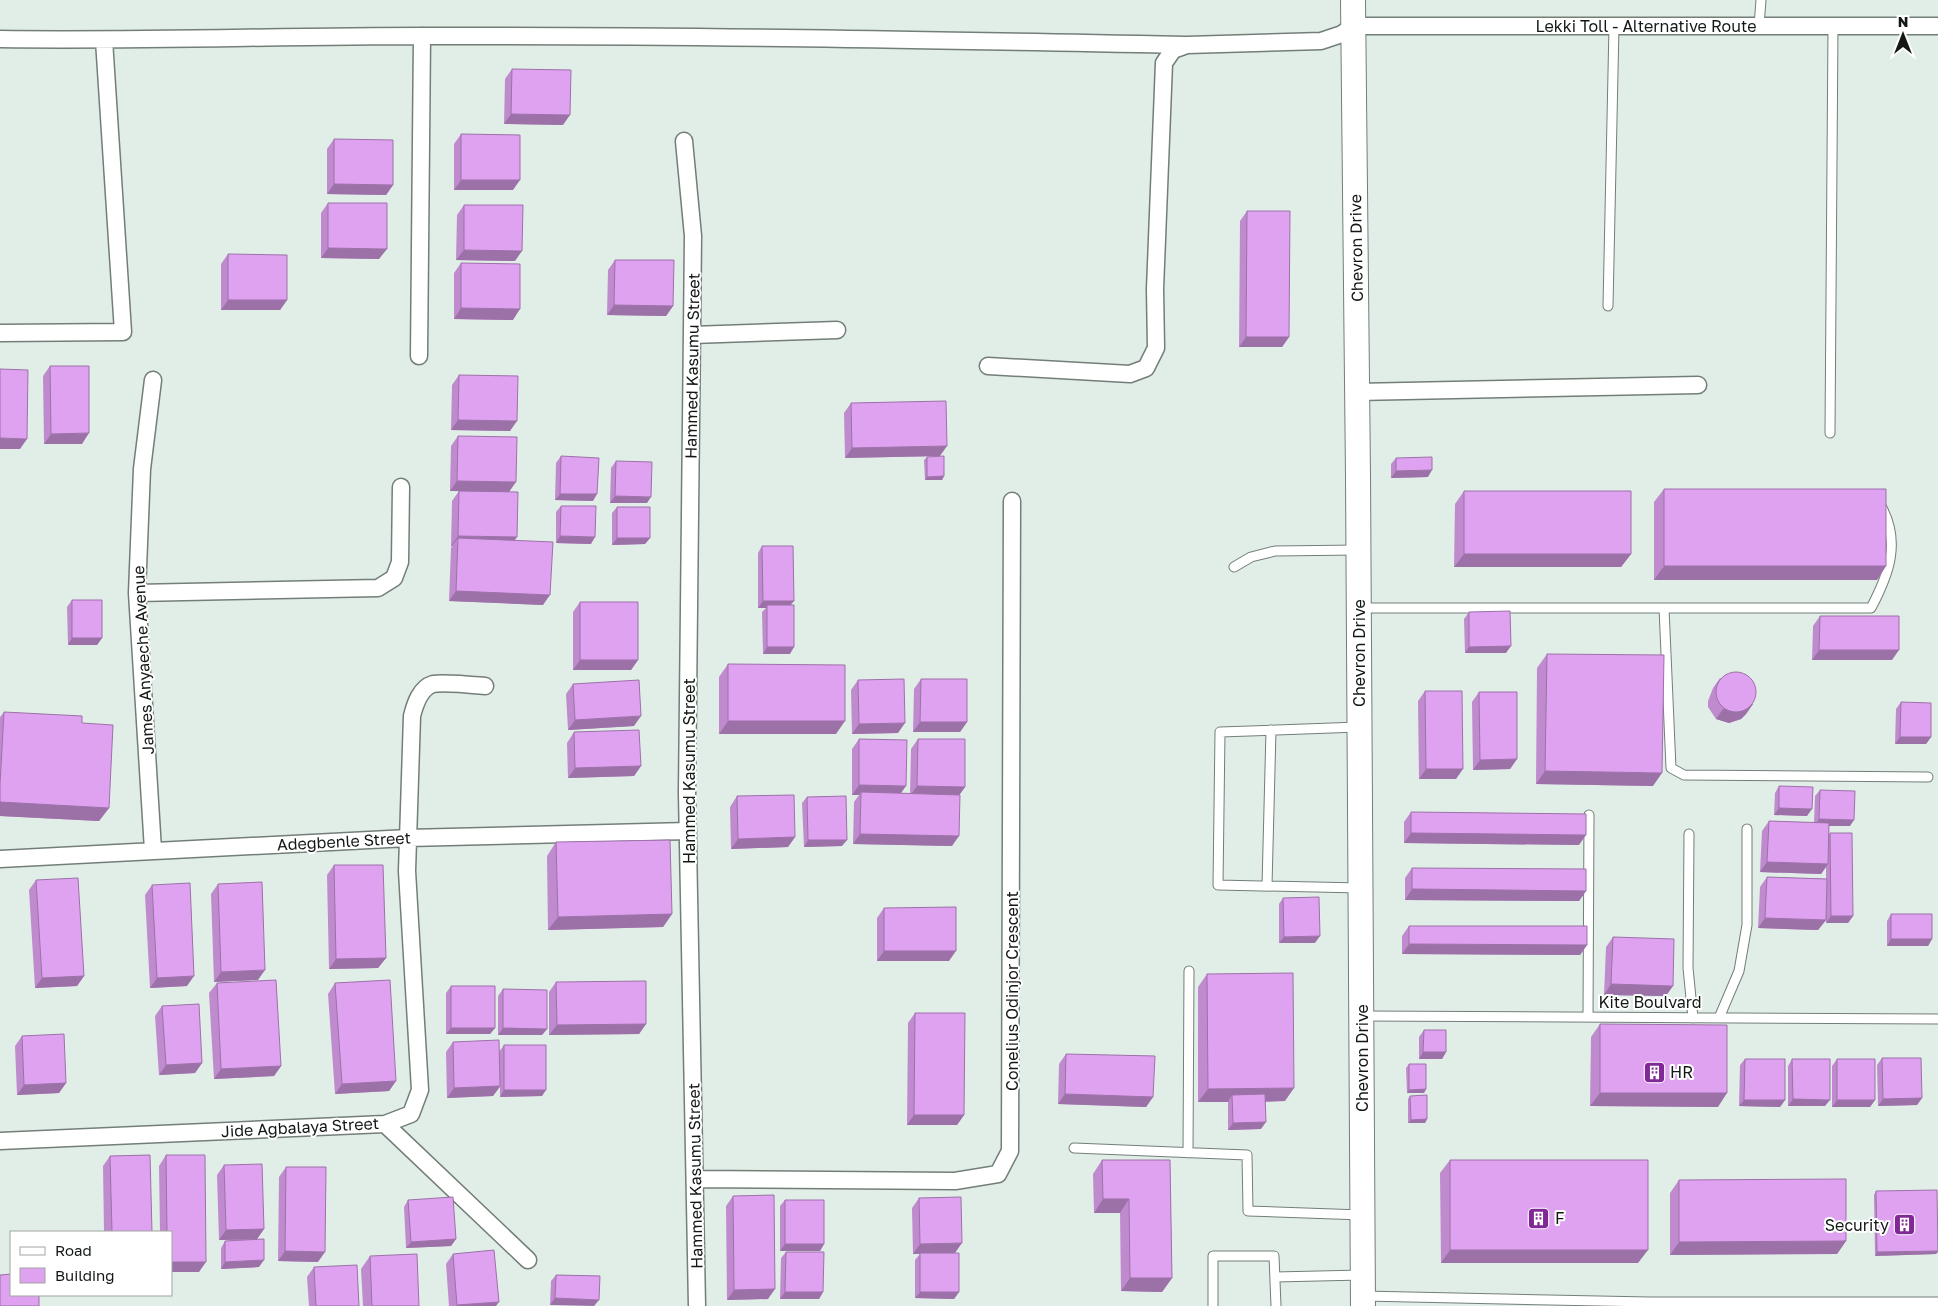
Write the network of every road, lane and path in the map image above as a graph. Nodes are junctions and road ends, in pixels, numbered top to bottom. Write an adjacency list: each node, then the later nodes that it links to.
1 (1353, 0): 3 (main road, Chevron Drive)
2 (1761, 0): 5 (lane)
3 (1353, 26): 4 (street, Lekki Toll - Alternative Route); 11 (street); 21 (main road, Chevron Drive)
4 (1614, 26): 5 (street, Lekki Toll - Alternative Route); 13 (lane)
5 (1759, 26): 6 (street, Lekki Toll - Alternative Route)
6 (1833, 26): 7 (street, Lekki Toll - Alternative Route); 22 (lane)
7 (1938, 26)
8 (422, 36): 10 (street); 11 (street); 17 (street)
9 (0, 39): 10 (street)
10 (104, 40): 15 (street)
11 (1186, 45): 18 (street)
12 (684, 141): 16 (street, Hammed Kasumu Street)
13 (1608, 306)
14 (837, 330): 16 (street)
15 (0, 333)
16 (692, 334): 37 (street, Hammed Kasumu Street)
17 (419, 356)
18 (988, 366)
19 (153, 380): 28 (street, James Anyaeche Avenue)
20 (1698, 385): 21 (street)
21 (1357, 392): 26 (main road, Chevron Drive)
22 (1830, 433)
23 (401, 487): 28 (street)
24 (1877, 498): 30 (lane)
25 (1012, 501): 54 (street, Conelius Odinjor Crescent)
26 (1359, 550): 27 (lane); 29 (main road, Chevron Drive)
27 (1234, 568)
28 (137, 593): 40 (street, James Anyaeche Avenue)
29 (1359, 608): 30 (lane); 32 (main road, Chevron Drive)
30 (1664, 608): 34 (lane)
31 (485, 686): 39 (street, Jide Agbalaya Street)
32 (1360, 727): 33 (lane); 43 (main road, Chevron Drive)
33 (1271, 730): 42 (lane); 42 (lane)
34 (1928, 777)
35 (1589, 815): 46 (lane)
36 (1747, 829): 48 (lane)
37 (688, 831): 39 (street, Adegbenle Street); 54 (street, Hammed Kasumu Street)
38 (1689, 834): 47 (lane)
39 (408, 838): 40 (street, Adegbenle Street); 50 (street, Jide Agbalaya Street)
40 (153, 850): 41 (street, Adegbenle Street)
41 (0, 859)
42 (1267, 886): 43 (lane)
43 (1361, 888): 45 (main road, Chevron Drive)
44 (1189, 971): 53 (lane)
45 (1361, 1016): 46 (lane, Kite Boulvard); 55 (main road, Chevron Drive)
46 (1588, 1017): 47 (lane, Kite Boulvard)
47 (1694, 1018): 48 (lane, Kite Boulvard)
48 (1719, 1018): 49 (lane, Kite Boulvard)
49 (1938, 1019)
50 (385, 1124): 51 (street, Jide Agbalaya Street); 56 (street)
51 (0, 1141)
52 (1074, 1148): 53 (lane)
53 (1188, 1153): 55 (lane)
54 (695, 1179): 60 (street, Hammed Kasumu Street)
55 (1362, 1215): 58 (main road, Chevron Drive)
56 (528, 1260)
57 (1275, 1277): 58 (lane); 61 (lane); 62 (lane)
58 (1363, 1292): 59 (lane)
59 (1938, 1302)
60 (697, 1306)
61 (1213, 1306)
62 (1276, 1306)

